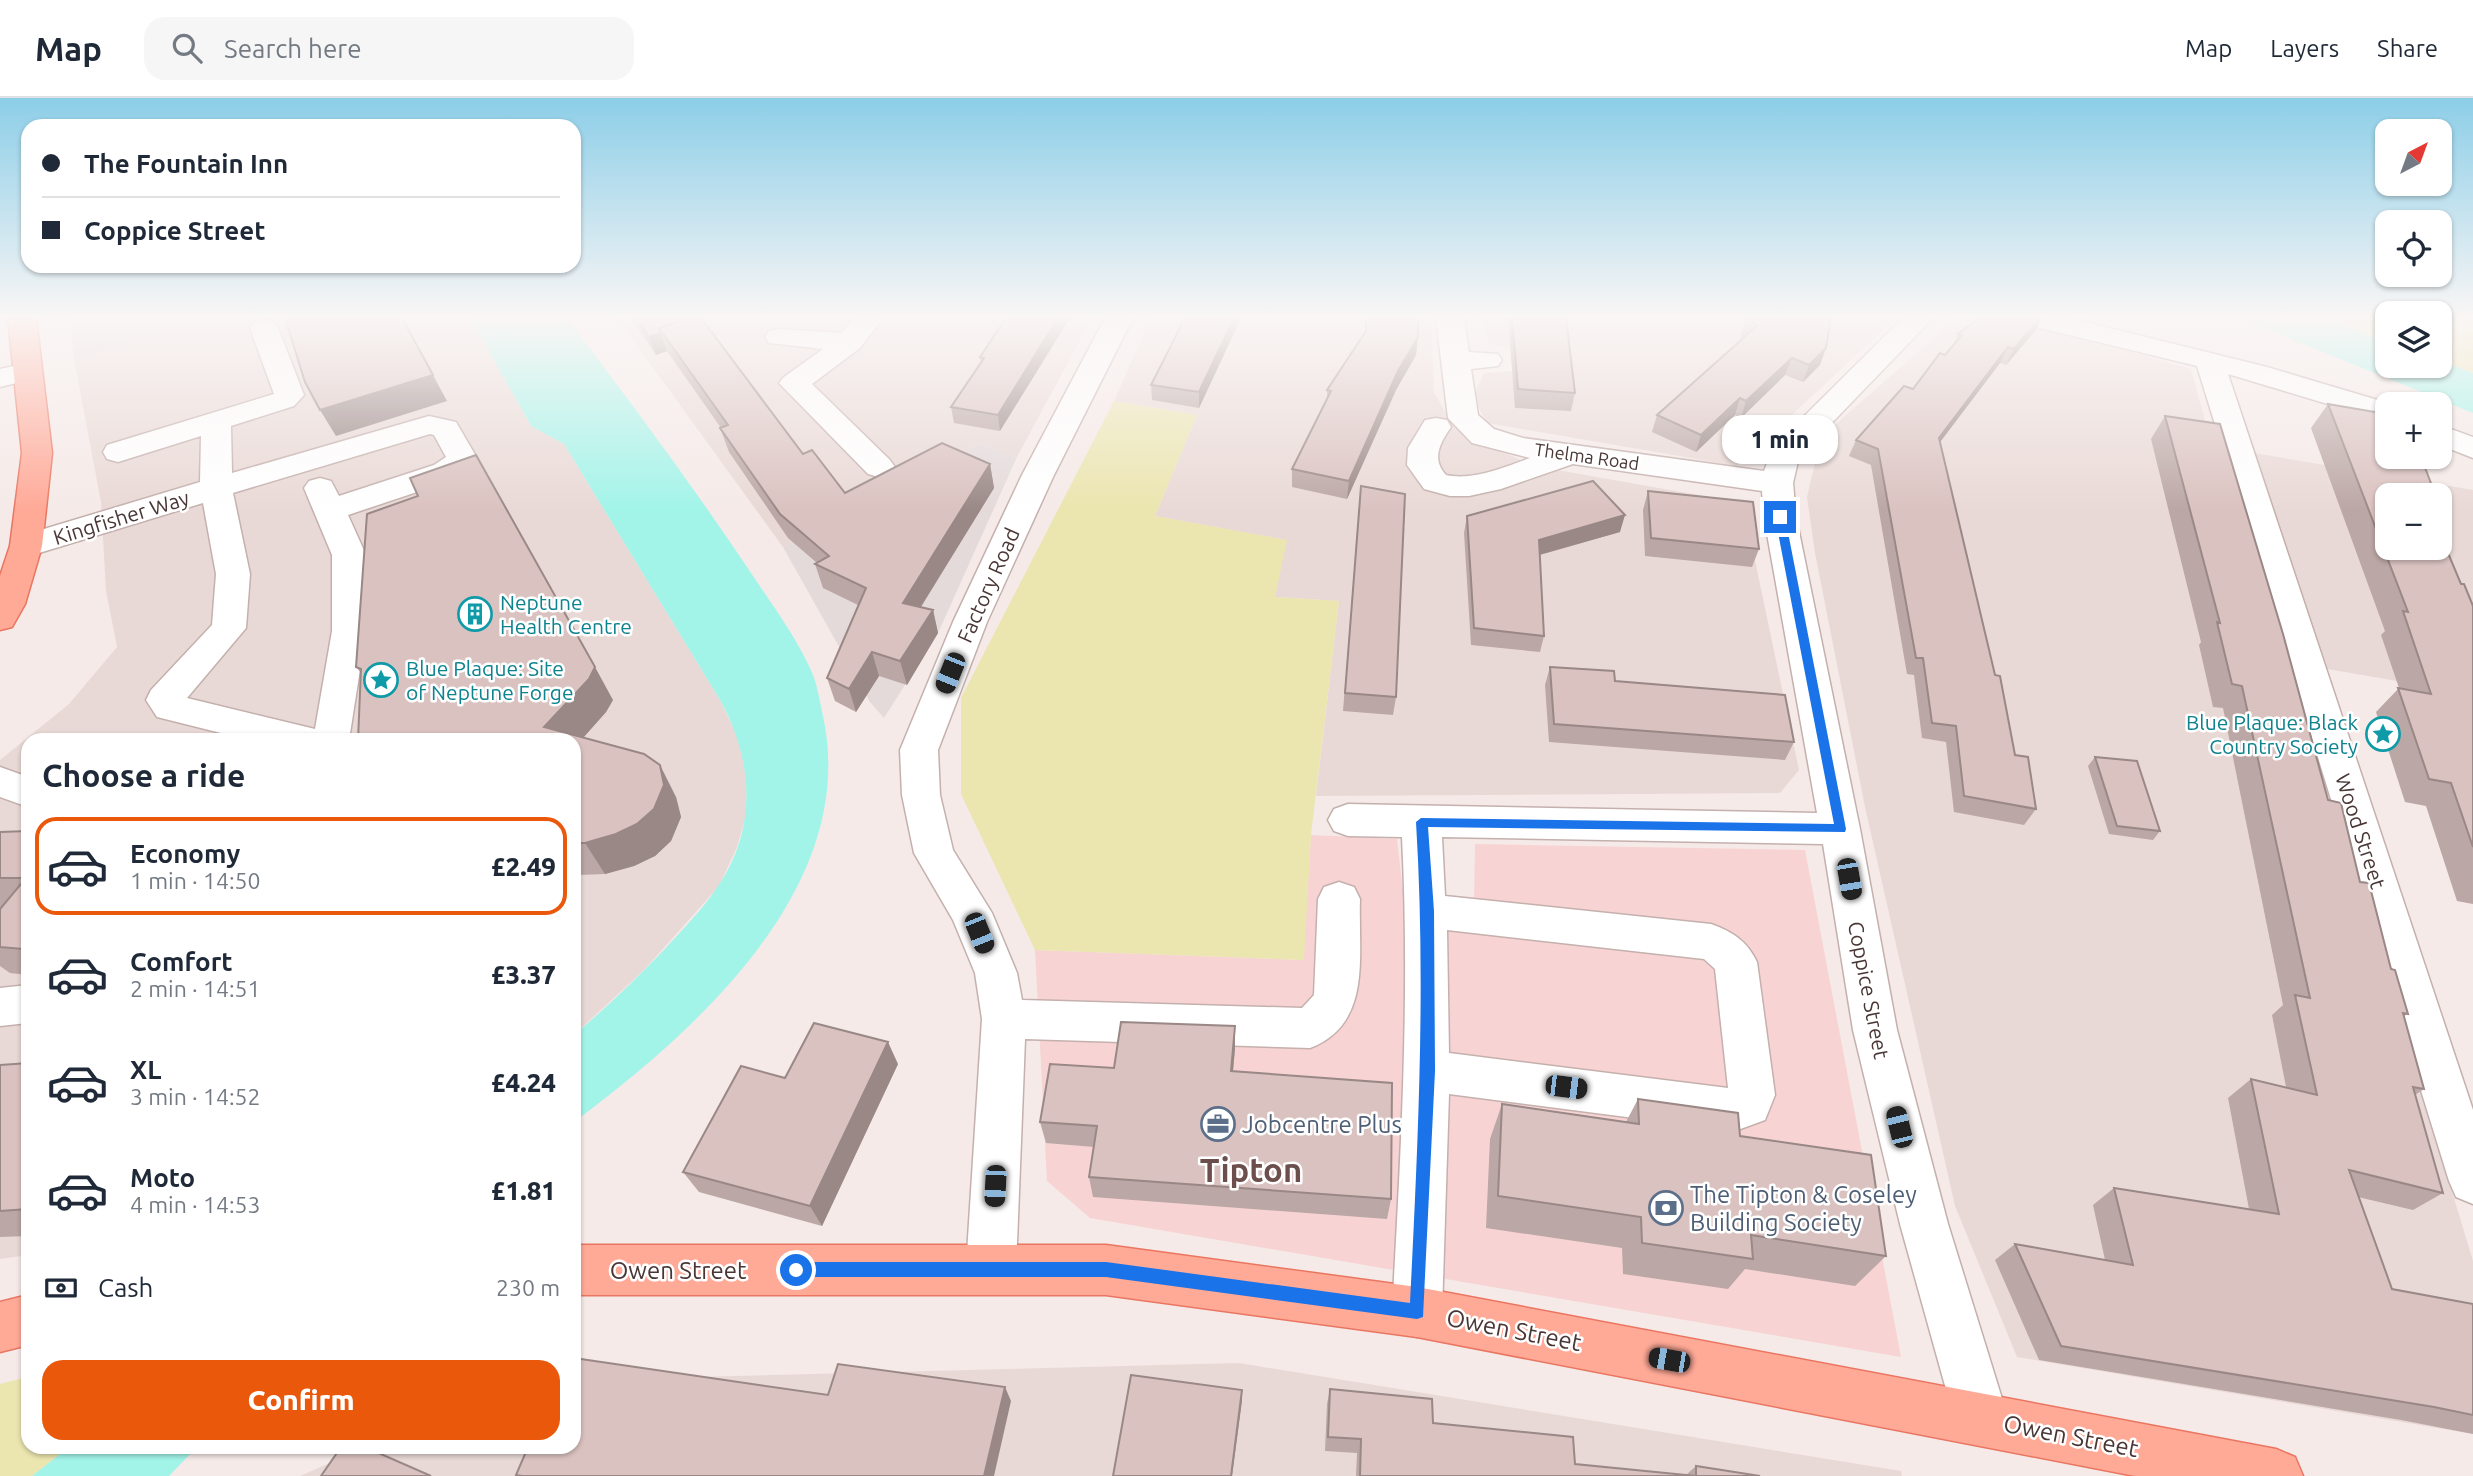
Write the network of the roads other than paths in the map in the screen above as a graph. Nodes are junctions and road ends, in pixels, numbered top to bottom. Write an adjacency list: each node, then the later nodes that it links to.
1 (21, 382): 21 (main road)
2 (284, 382): 10 (street)
3 (795, 382): 17 (street)
4 (1086, 382): 34 (street, Factory Road)
5 (1458, 382): 15 (street, Thelma Road)
6 (1855, 382): 18 (street, Coppice Street)
7 (2217, 382): 36 (street, Wood Street)
8 (2289, 382): 9 (street)
9 (2375, 408)
10 (216, 421): 14 (street); 19 (street, Kingfisher Way)
11 (1436, 427): 15 (street)
12 (2452, 439): 13 (street)
13 (2473, 448)
14 (118, 452)
15 (1571, 454): 18 (street, Thelma Road)
16 (307, 461): 19 (street, Kingfisher Way); 20 (street); 20 (street, Kingfisher Way)
17 (879, 467)
18 (1777, 482): 29 (street, Coppice Street)
19 (216, 488): 21 (street, Kingfisher Way); 23 (street, Kingfisher Way)
20 (330, 510): 24 (street)
21 (26, 547): 22 (main road)
22 (0, 618)
23 (276, 733)
24 (333, 733)
25 (0, 782): 26 (street)
26 (21, 790)
27 (1348, 820): 28 (street)
28 (1421, 822): 29 (street); 30 (street)
29 (1840, 829): 42 (street, Coppice Street)
30 (1427, 898): 35 (street); 35 (street)
31 (1339, 899): 34 (street)
32 (21, 1005): 33 (street)
33 (0, 1007)
34 (1004, 1019): 37 (street, Factory Road)
35 (1428, 1071): 39 (street)
36 (2473, 1181)
37 (991, 1269): 38 (main road, Owen Street); 39 (main road, Owen Street)
38 (581, 1270)
39 (1417, 1312): 42 (main road, Owen Street)
40 (21, 1322): 41 (main road)
41 (0, 1327)
42 (1981, 1418): 43 (main road, Owen Street)
43 (2276, 1476)

